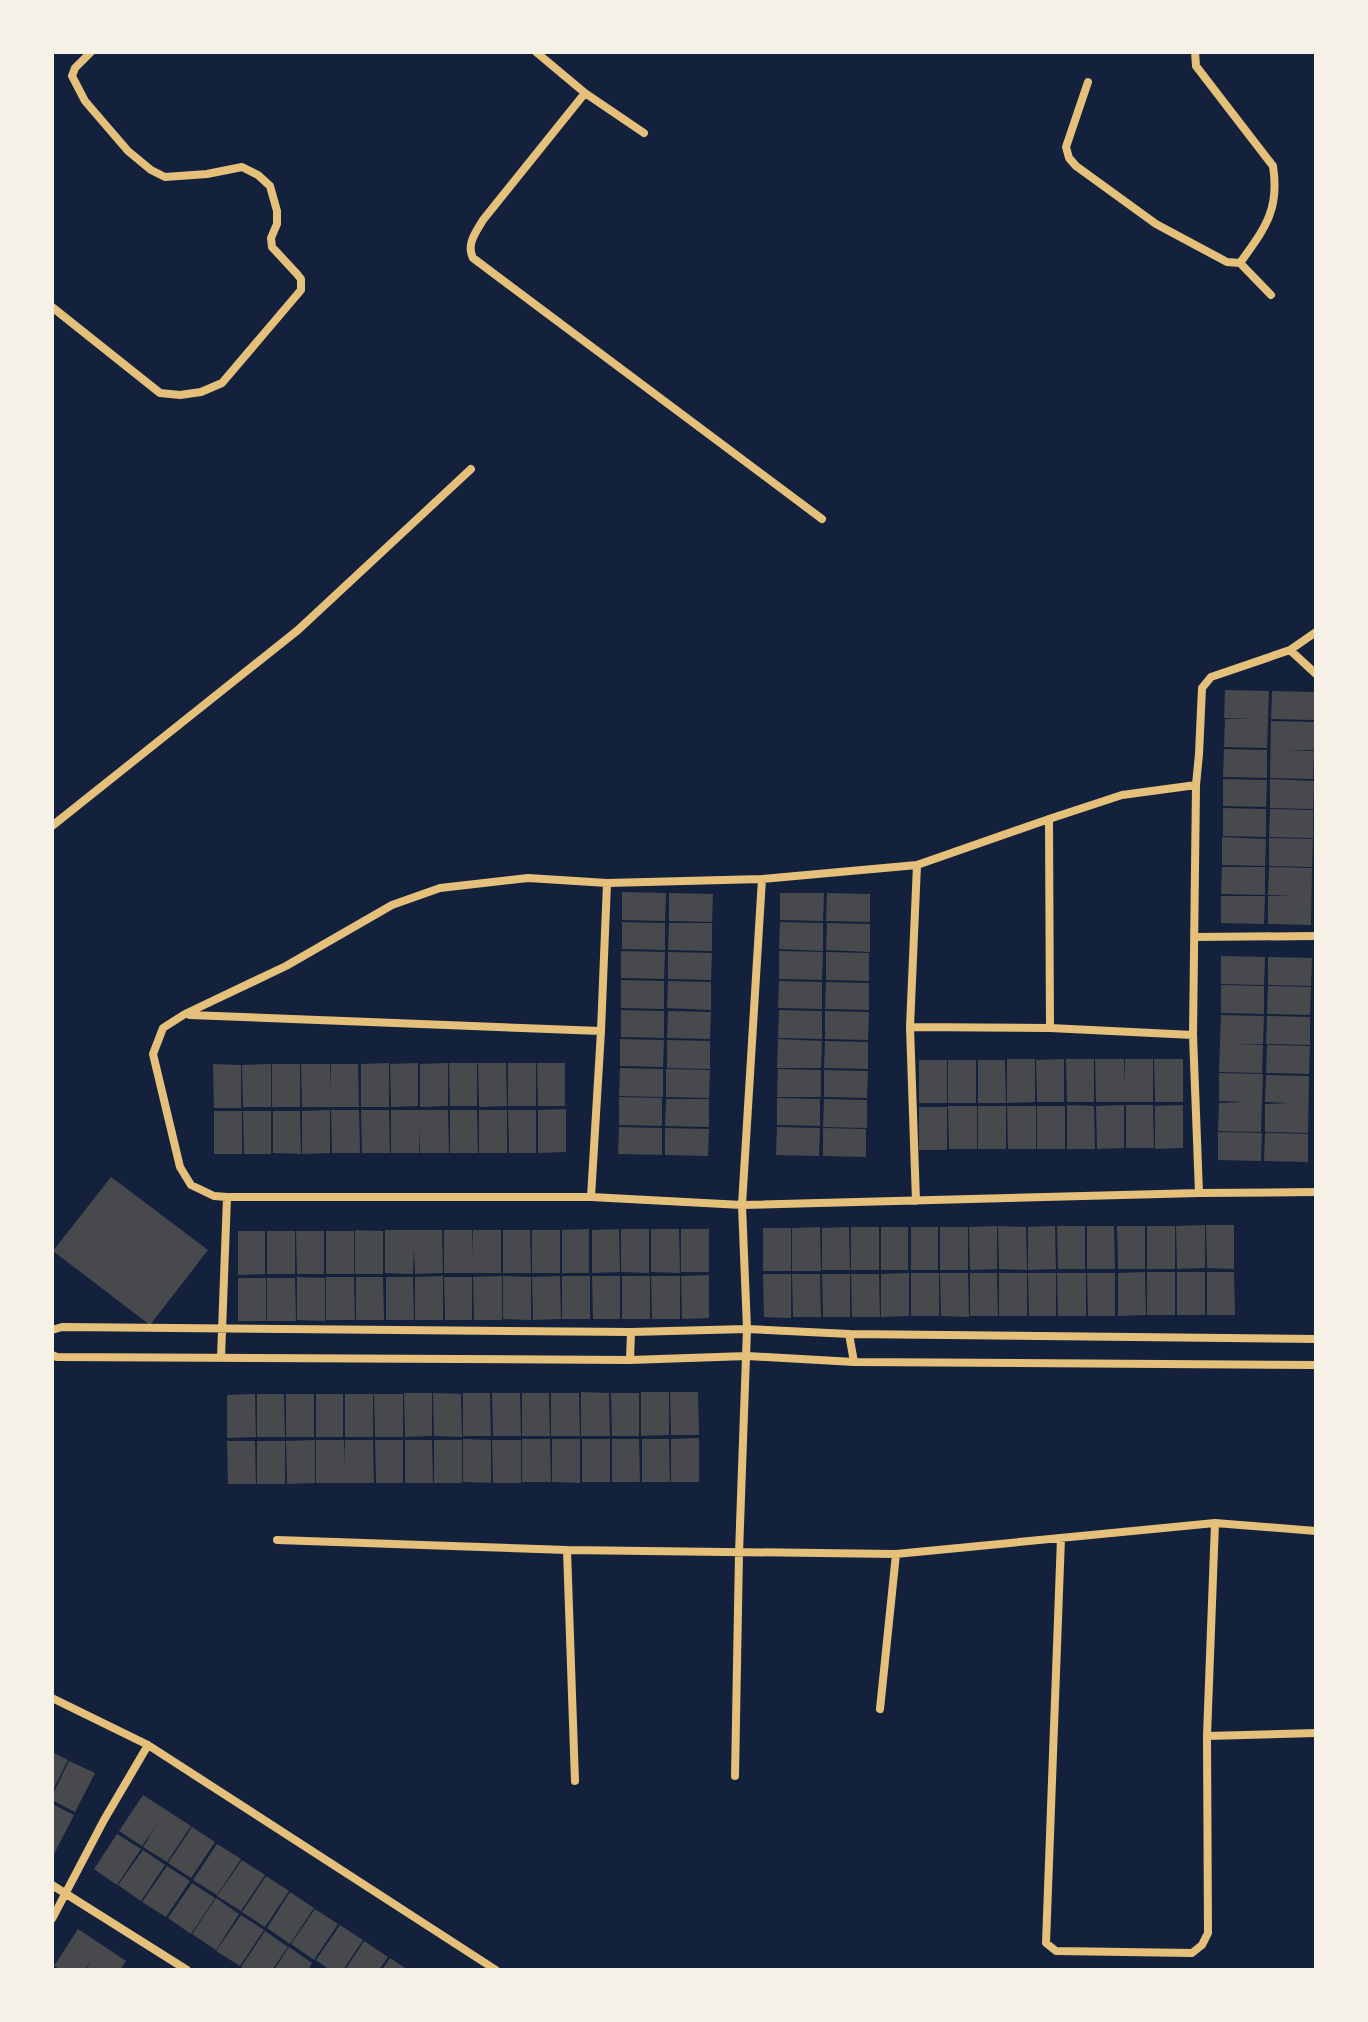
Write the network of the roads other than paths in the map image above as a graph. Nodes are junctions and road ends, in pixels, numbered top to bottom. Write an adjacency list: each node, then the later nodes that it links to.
1 (91, 52): 9 (street)
2 (536, 52): 5 (street)
3 (1195, 52): 7 (street)
4 (1088, 82): 7 (street)
5 (585, 93): 6 (street); 11 (street)
6 (644, 133)
7 (1240, 263): 8 (street)
8 (1271, 295)
9 (52, 307)
10 (471, 469): 17 (street)
11 (822, 519)
12 (1316, 632): 13 (street)
13 (1290, 650): 14 (street); 15 (street)
14 (1316, 674)
15 (1196, 785): 16 (street); 22 (street)
16 (1049, 819): 18 (street); 25 (street)
17 (52, 826)
18 (917, 865): 19 (street); 24 (street)
19 (762, 879): 20 (street); 33 (street)
20 (607, 883): 23 (street); 26 (street)
21 (1316, 936): 22 (street)
22 (1195, 937): 27 (street)
23 (185, 1014): 26 (street); 30 (street)
24 (910, 1027): 25 (street); 32 (street)
25 (1050, 1028): 27 (street)
26 (601, 1031): 31 (street)
27 (1193, 1035): 29 (street)
28 (1316, 1192): 29 (street)
29 (1199, 1193): 32 (street)
30 (227, 1197): 31 (street); 34 (street)
31 (591, 1197): 33 (street)
32 (916, 1201): 33 (street)
33 (742, 1205): 35 (street)
34 (221, 1328): 36 (street); 37 (street); 42 (street)
35 (747, 1329): 37 (street); 38 (street); 41 (street)
36 (52, 1330)
37 (631, 1332): 43 (street)
38 (849, 1334): 39 (street); 44 (street)
39 (1316, 1339)
40 (52, 1355): 42 (street)
41 (747, 1356): 43 (street); 44 (street); 51 (street)
42 (221, 1358): 43 (street)
43 (630, 1360)
44 (854, 1362): 45 (street)
45 (1316, 1365)
46 (1215, 1523): 47 (street); 48 (street); 56 (street)
47 (1316, 1531)
48 (1061, 1538): 52 (street); 56 (street)
49 (277, 1540): 50 (street)
50 (567, 1550): 51 (street); 59 (street)
51 (739, 1553): 52 (street); 58 (street)
52 (896, 1554): 54 (street)
53 (52, 1698): 57 (street)
54 (880, 1709)
55 (1316, 1733): 56 (street)
56 (1207, 1736)
57 (148, 1745): 61 (street); 64 (street)
58 (735, 1776)
59 (575, 1781)
60 (52, 1885): 61 (street)
61 (65, 1893): 62 (street); 63 (street)
62 (52, 1919)
63 (187, 1970)
64 (496, 1970)

